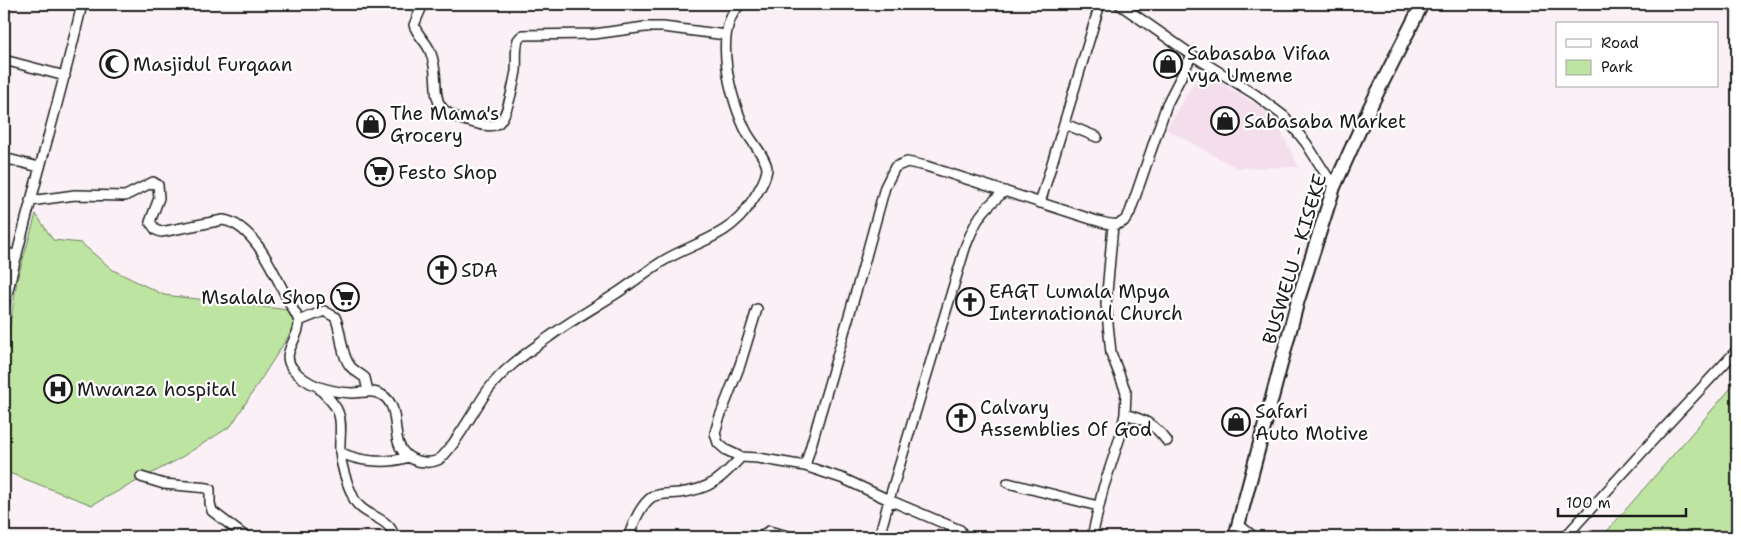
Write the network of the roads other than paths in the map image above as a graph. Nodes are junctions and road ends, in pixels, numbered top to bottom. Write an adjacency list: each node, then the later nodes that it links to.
1 (82, 4): 10 (street)
2 (423, 4): 7 (street)
3 (741, 4): 7 (street)
4 (1100, 4): 11 (street)
5 (1120, 4): 8 (street)
6 (1422, 4): 15 (main road, BUSWELU - KISEKE)
7 (726, 35): 31 (street)
8 (1192, 55): 15 (street); 19 (street)
9 (4, 60): 10 (street)
10 (65, 76): 14 (street)
11 (1065, 124): 12 (street); 18 (street)
12 (1097, 137)
13 (4, 158): 14 (street)
14 (39, 168): 17 (street)
15 (1334, 187): 38 (main road, BUSWELU - KISEKE)
16 (1005, 191): 18 (street); 33 (street); 36 (street)
17 (30, 201): 21 (street); 24 (street)
18 (1040, 203): 19 (street)
19 (1113, 225): 28 (street)
20 (4, 252): 21 (street)
21 (17, 256): 22 (street)
22 (4, 307)
23 (757, 309): 32 (street)
24 (299, 321): 26 (street); 27 (street)
25 (1737, 350): 48 (street)
26 (319, 388): 27 (street); 30 (street)
27 (368, 391): 31 (street)
28 (1125, 414): 29 (street); 37 (street)
29 (1167, 441)
30 (340, 452): 31 (street); 40 (street)
31 (408, 456)
32 (742, 456): 33 (street); 41 (street)
33 (806, 466): 36 (street)
34 (141, 477): 39 (street)
35 (1008, 483): 37 (street)
36 (889, 500): 44 (street); 45 (street)
37 (1098, 506): 46 (street)
38 (1236, 531): 47 (street)
39 (246, 537)
40 (394, 537)
41 (628, 537)
42 (759, 537): 43 (street)
43 (792, 537)
44 (879, 537)
45 (964, 537)
46 (1092, 537)
47 (1254, 537)
48 (1565, 537)

